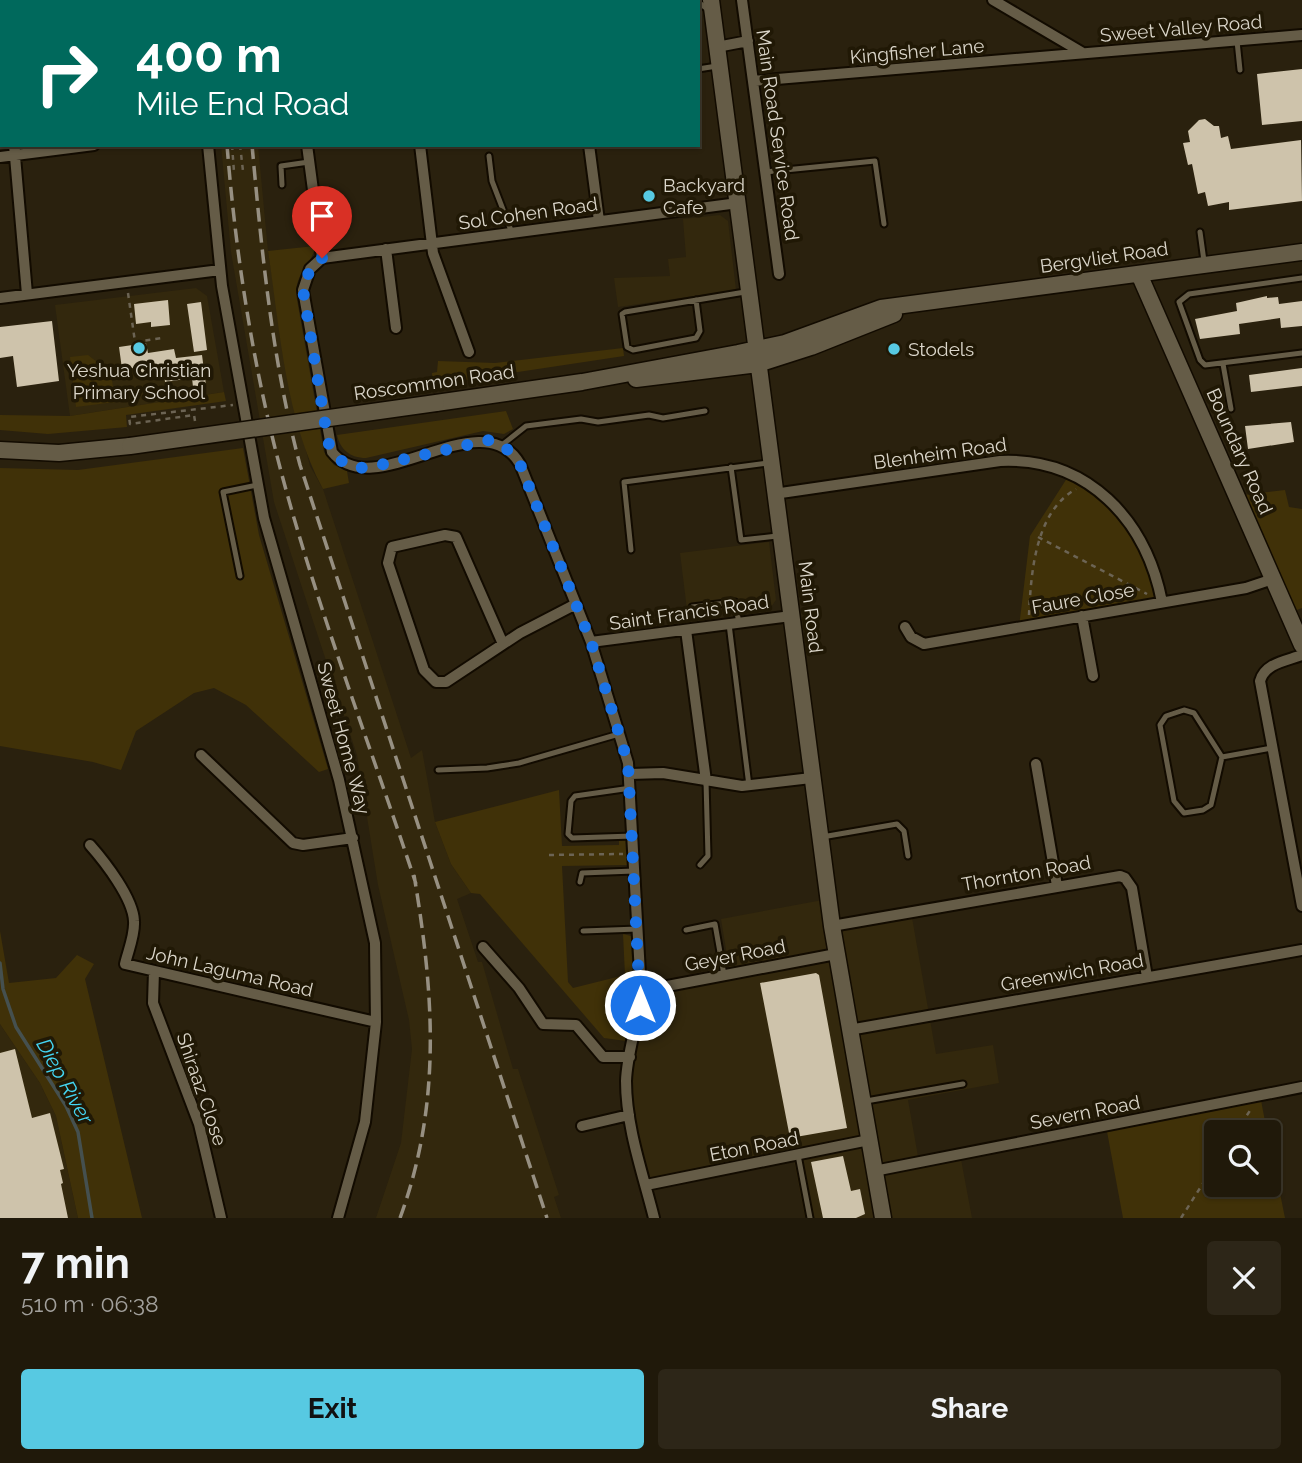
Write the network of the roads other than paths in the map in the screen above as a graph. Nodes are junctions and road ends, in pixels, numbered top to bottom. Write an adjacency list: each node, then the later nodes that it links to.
1 (742, 0): 5 (street, Main Road Service Road)
2 (993, 0): 8 (street, Sweet Valley Road)
3 (712, 7): 7 (street, Main Road)
4 (1302, 35): 6 (street, Sweet Valley Road)
5 (748, 41): 7 (street); 12 (street, Main Road Service Road)
6 (1237, 41): 8 (street, Sweet Valley Road); 11 (lane)
7 (717, 47): 9 (street, Main Road)
8 (1083, 53): 12 (street, Kingfisher Lane)
9 (720, 66): 10 (lane); 24 (street, Main Road)
10 (700, 69)
11 (1240, 70)
12 (753, 81): 22 (street, Main Road Service Road)
13 (62, 147): 18 (street)
14 (208, 147): 34 (street, Sweet Home Way)
15 (307, 147): 21 (street)
16 (419, 147): 29 (street)
17 (589, 147): 25 (street)
18 (14, 150): 20 (street); 39 (street)
19 (489, 156): 28 (lane)
20 (0, 157)
21 (309, 162): 23 (lane); 32 (street)
22 (765, 172): 26 (lane); 35 (street, Main Road Service Road)
23 (282, 185)
24 (738, 203): 25 (street, Sol Cohen Road); 38 (street, Main Road)
25 (599, 221): 28 (street, Sol Cohen Road)
26 (884, 224)
27 (1199, 232): 33 (lane)
28 (512, 233): 29 (street, Sol Cohen Road)
29 (431, 244): 30 (street, Sol Cohen Road); 43 (street)
30 (386, 249): 32 (street, Sol Cohen Road); 42 (street)
31 (1302, 252): 33 (street, Bergvliet Road)
32 (322, 258): 49 (street)
33 (1205, 265): 36 (street, Bergvliet Road)
34 (220, 270): 39 (street); 53 (street, Sweet Home Way)
35 (779, 274)
36 (1139, 274): 45 (street, Bergvliet Road); 58 (street, Boundary Road)
37 (1302, 278): 46 (lane)
38 (749, 291): 41 (lane); 45 (street, Main Road)
39 (27, 294): 40 (street)
40 (0, 298)
41 (696, 300): 41 (lane)
42 (396, 328)
43 (469, 352)
44 (1302, 353): 46 (lane)
45 (757, 357): 50 (street, Roscommon Road, bridge); 51 (street, Main Road)
46 (1223, 364): 47 (lane)
47 (1231, 409)
48 (705, 411): 49 (lane)
49 (502, 445): 60 (street)
50 (0, 450)
51 (770, 463): 52 (lane); 54 (street, Main Road)
52 (731, 467): 55 (lane); 56 (lane)
53 (257, 485): 57 (lane); 84 (street, Sweet Home Way)
54 (774, 494): 55 (street, Main Road); 59 (street, Blenheim Road)
55 (780, 536): 62 (street, Main Road)
56 (631, 550)
57 (240, 576)
58 (1273, 579): 59 (street, Faure Close); 69 (street, Boundary Road)
59 (1162, 602): 63 (street, Faure Close)
60 (576, 604): 67 (street); 68 (street)
61 (692, 607): 64 (lane)
62 (791, 616): 64 (street, Saint Francis Road); 79 (street, Main Road)
63 (1082, 616): 65 (street, Faure Close); 71 (street)
64 (734, 624): 66 (street, Saint Francis Road); 81 (lane)
65 (905, 627)
66 (686, 630): 67 (street, Saint Francis Road); 80 (street)
67 (591, 642): 72 (street)
68 (503, 644): 68 (street)
69 (1302, 645)
70 (1302, 655): 73 (street)
71 (1093, 676)
72 (619, 734): 77 (lane); 78 (street)
73 (1272, 748): 75 (lane); 92 (street)
74 (201, 755): 84 (street)
75 (1222, 757): 75 (lane)
76 (1036, 764): 91 (street)
77 (438, 770)
78 (630, 774): 80 (street); 82 (street)
79 (811, 778): 81 (street); 85 (street, Main Road)
80 (706, 781): 81 (street); 88 (lane)
81 (749, 786)
82 (631, 788): 83 (street); 83 (lane)
83 (633, 836): 89 (street)
84 (353, 838): 104 (street, Sweet Home Way)
85 (819, 838): 87 (lane); 93 (street, Main Road)
86 (90, 845): 100 (street, John Laguma Road)
87 (908, 856)
88 (701, 865)
89 (635, 871): 90 (lane); 94 (street)
90 (580, 882)
91 (1057, 886): 93 (street, Thornton Road); 102 (street, Thornton Road)
92 (1302, 906)
93 (832, 926): 99 (street, Main Road)
94 (638, 929): 96 (lane); 103 (street)
95 (686, 930): 101 (lane)
96 (583, 931)
97 (483, 947): 106 (street)
98 (1302, 950): 102 (street, Greenwich Road)
99 (836, 954): 101 (street, Geyer Road); 105 (street, Main Road)
100 (154, 971): 104 (street, John Laguma Road); 116 (street, Shiraaz Close)
101 (724, 975): 103 (street, Geyer Road)
102 (1147, 976): 105 (street, Greenwich Road)
103 (641, 991): 106 (street)
104 (376, 1021): 117 (street, Sweet Home Way)
105 (849, 1030): 109 (street, Main Road)
106 (630, 1057): 110 (street)
107 (963, 1084): 109 (lane)
108 (1302, 1087): 114 (street, Severn Road)
109 (862, 1102): 112 (street, Main Road)
110 (629, 1115): 111 (street); 115 (street)
111 (582, 1126)
112 (869, 1140): 113 (street, Eton Road); 114 (street, Main Road)
113 (798, 1155): 115 (street, Eton Road); 119 (lane)
114 (874, 1171): 120 (street, Main Road)
115 (646, 1185): 118 (street)
116 (221, 1218)
117 (338, 1218)
118 (654, 1218)
119 (810, 1218)
120 (883, 1218)

